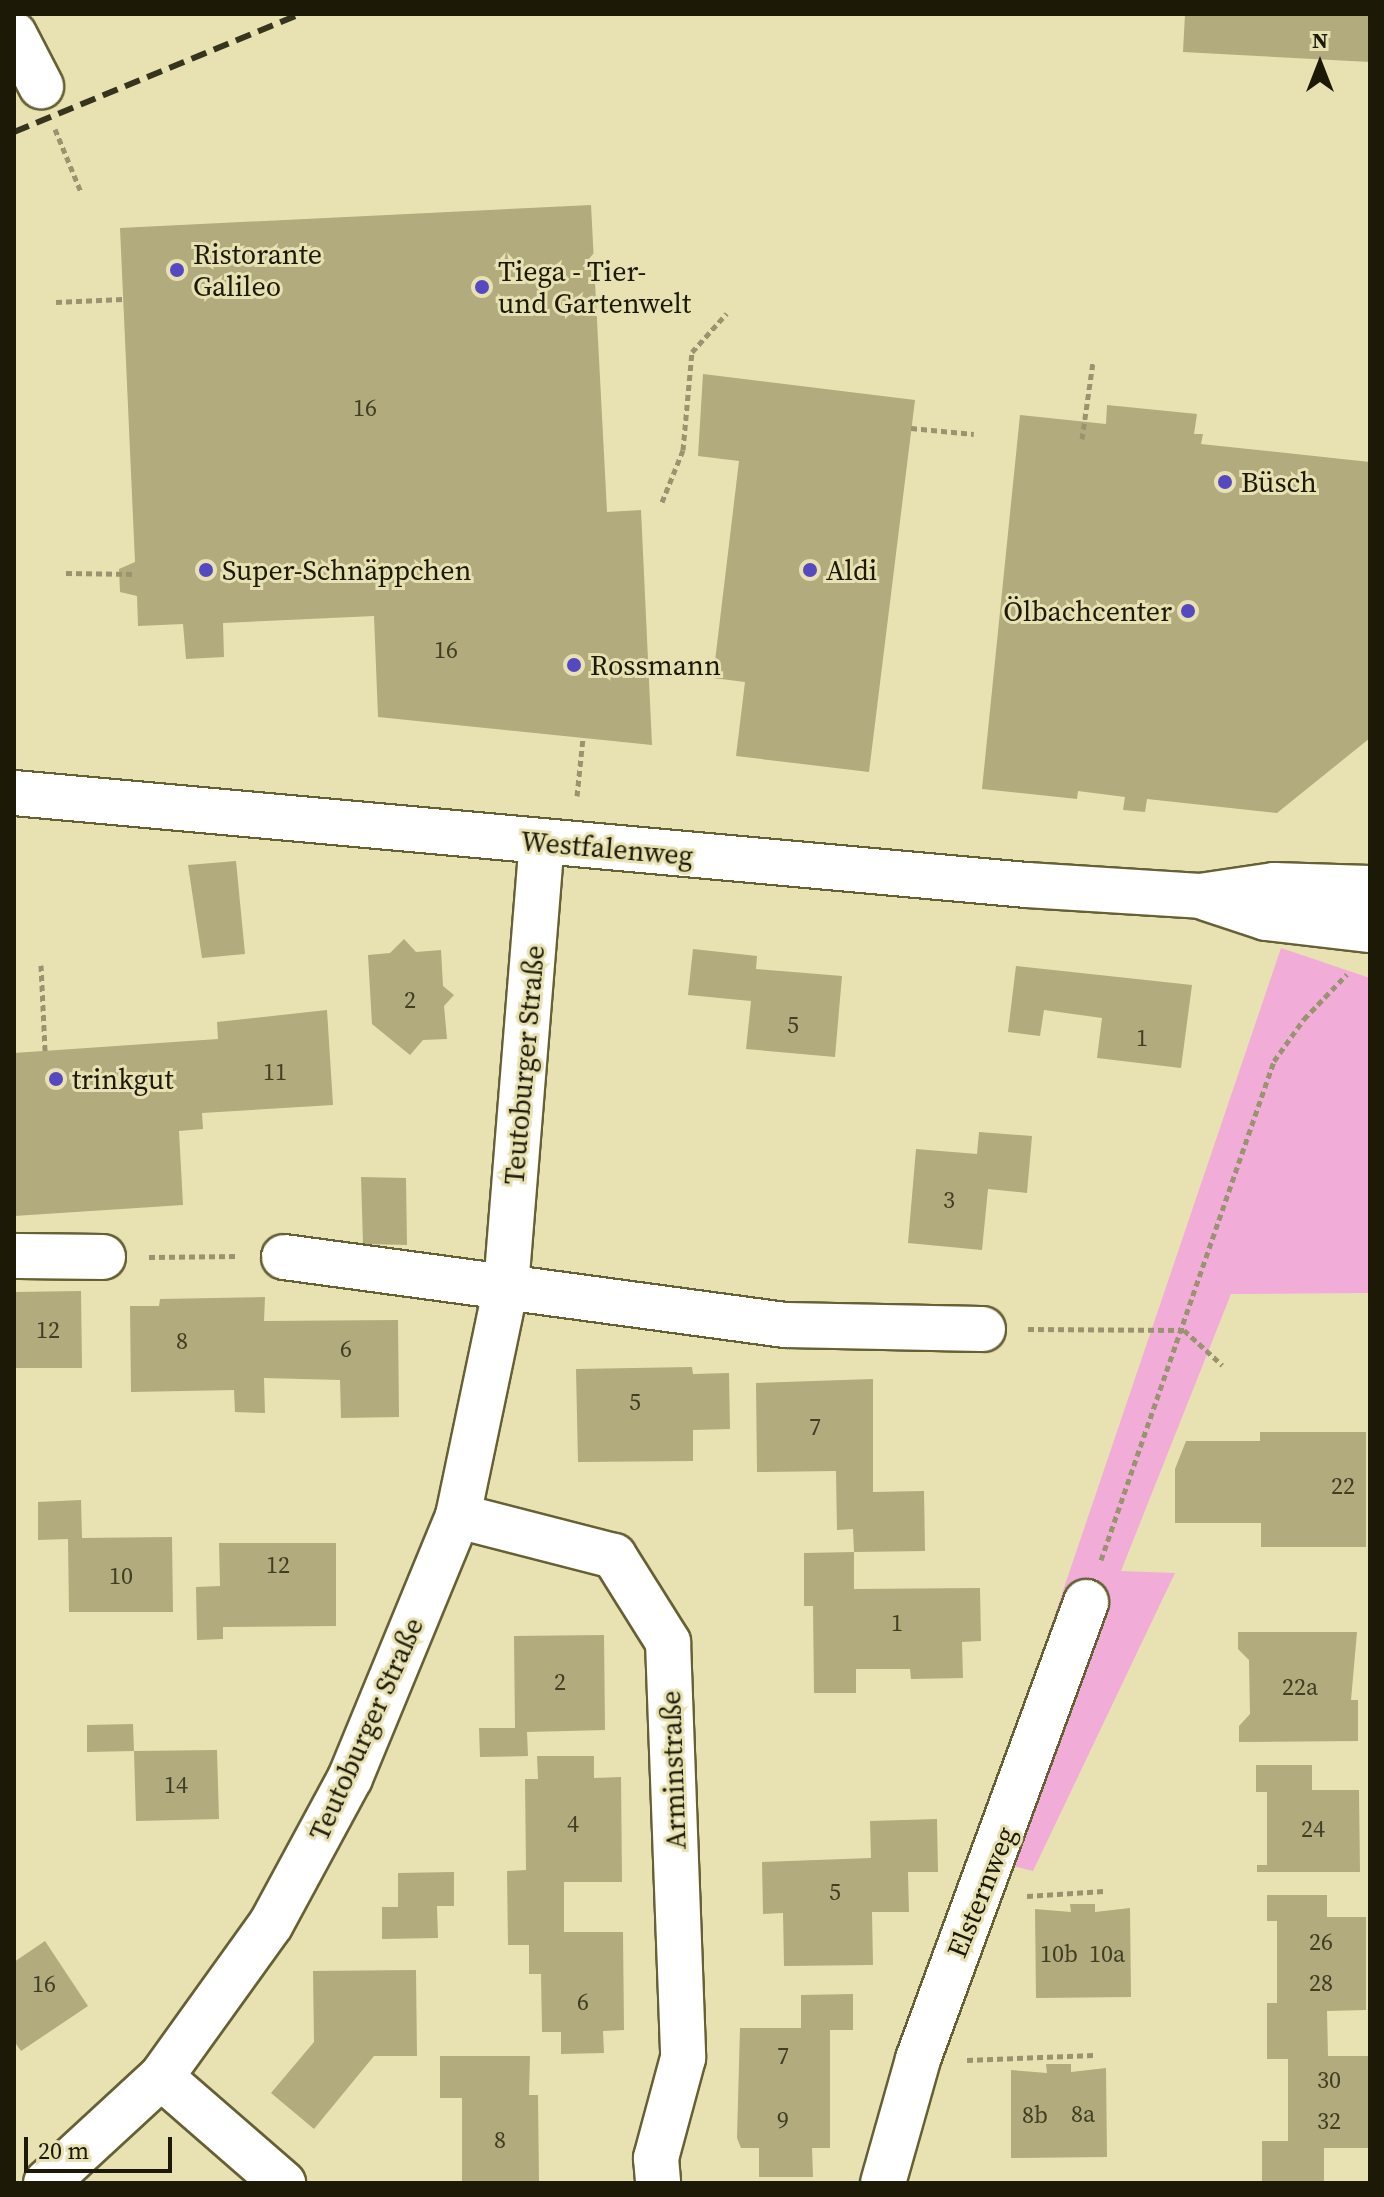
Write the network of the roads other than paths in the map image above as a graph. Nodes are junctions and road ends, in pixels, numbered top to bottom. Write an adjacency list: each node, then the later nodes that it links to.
1 (14, 34): 2 (street)
2 (41, 86)
3 (14, 793): 4 (street, Westfalenweg)
4 (556, 844): 6 (street, Westfalenweg); 11 (street, Teutoburger Straße)
5 (1370, 888): 6 (street, Westfalenweg)
6 (1200, 896): 7 (street, Westfalenweg)
7 (1362, 949)
8 (14, 1256): 9 (street)
9 (103, 1257)
10 (284, 1257): 11 (street)
11 (506, 1287): 12 (street); 13 (street, Teutoburger Straße)
12 (983, 1329)
13 (458, 1516): 15 (street, Teutoburger Straße); 16 (street, Arminstraße)
14 (1086, 1602): 19 (street, Elsternweg)
15 (161, 2077): 17 (street, Teutoburger Straße); 18 (street)
16 (657, 2170)
17 (46, 2183)
18 (283, 2183)
19 (883, 2183)

